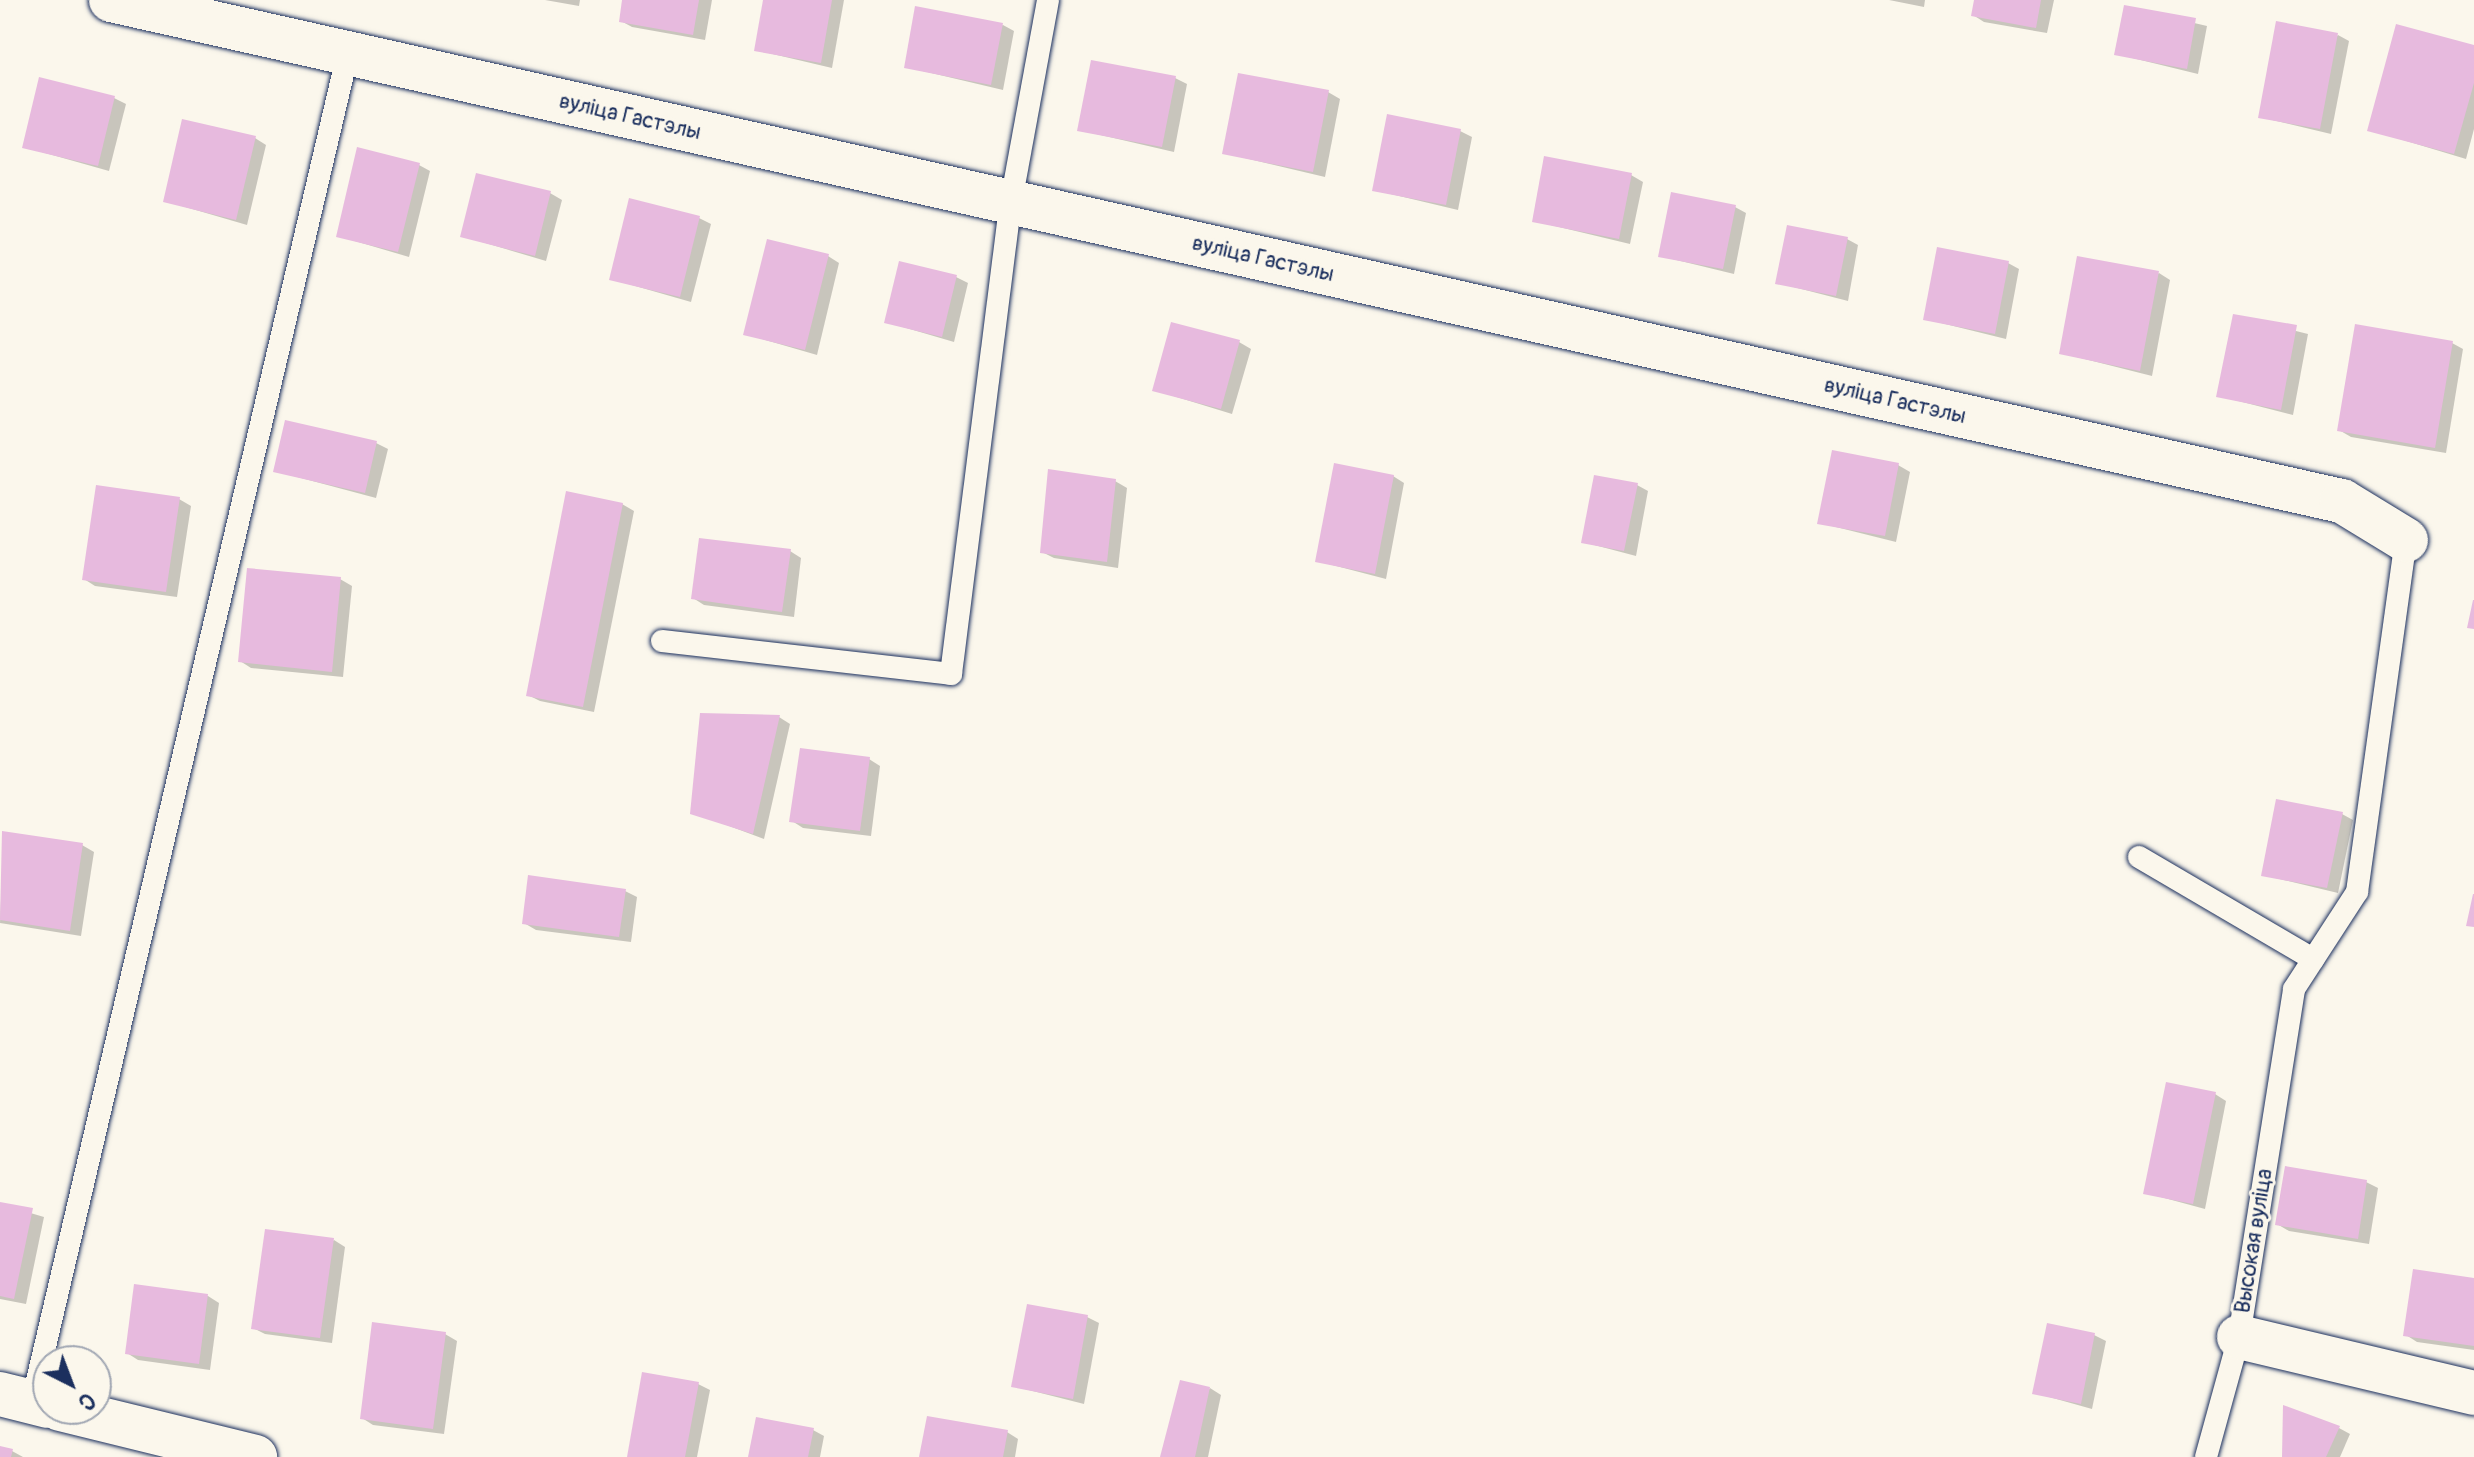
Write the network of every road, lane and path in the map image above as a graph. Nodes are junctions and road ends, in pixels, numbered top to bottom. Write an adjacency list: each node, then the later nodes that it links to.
1 (111, 0): 3 (street, вуліца Гастэлы)
2 (1048, 0): 4 (lane)
3 (348, 53): 4 (street, вуліца Гастэлы); 10 (lane)
4 (1011, 202): 5 (street, вуліца Гастэлы); 6 (lane)
5 (2406, 540): 8 (lane, Высокая вуліца)
6 (662, 641)
7 (2139, 857): 8 (lane)
8 (2313, 959): 9 (lane, Высокая вуліца)
9 (2239, 1337): 11 (street, Высокая вуліца); 14 (lane)
10 (48, 1345)
11 (2474, 1393)
12 (112, 1422): 13 (street)
13 (255, 1457)
14 (2206, 1457)

